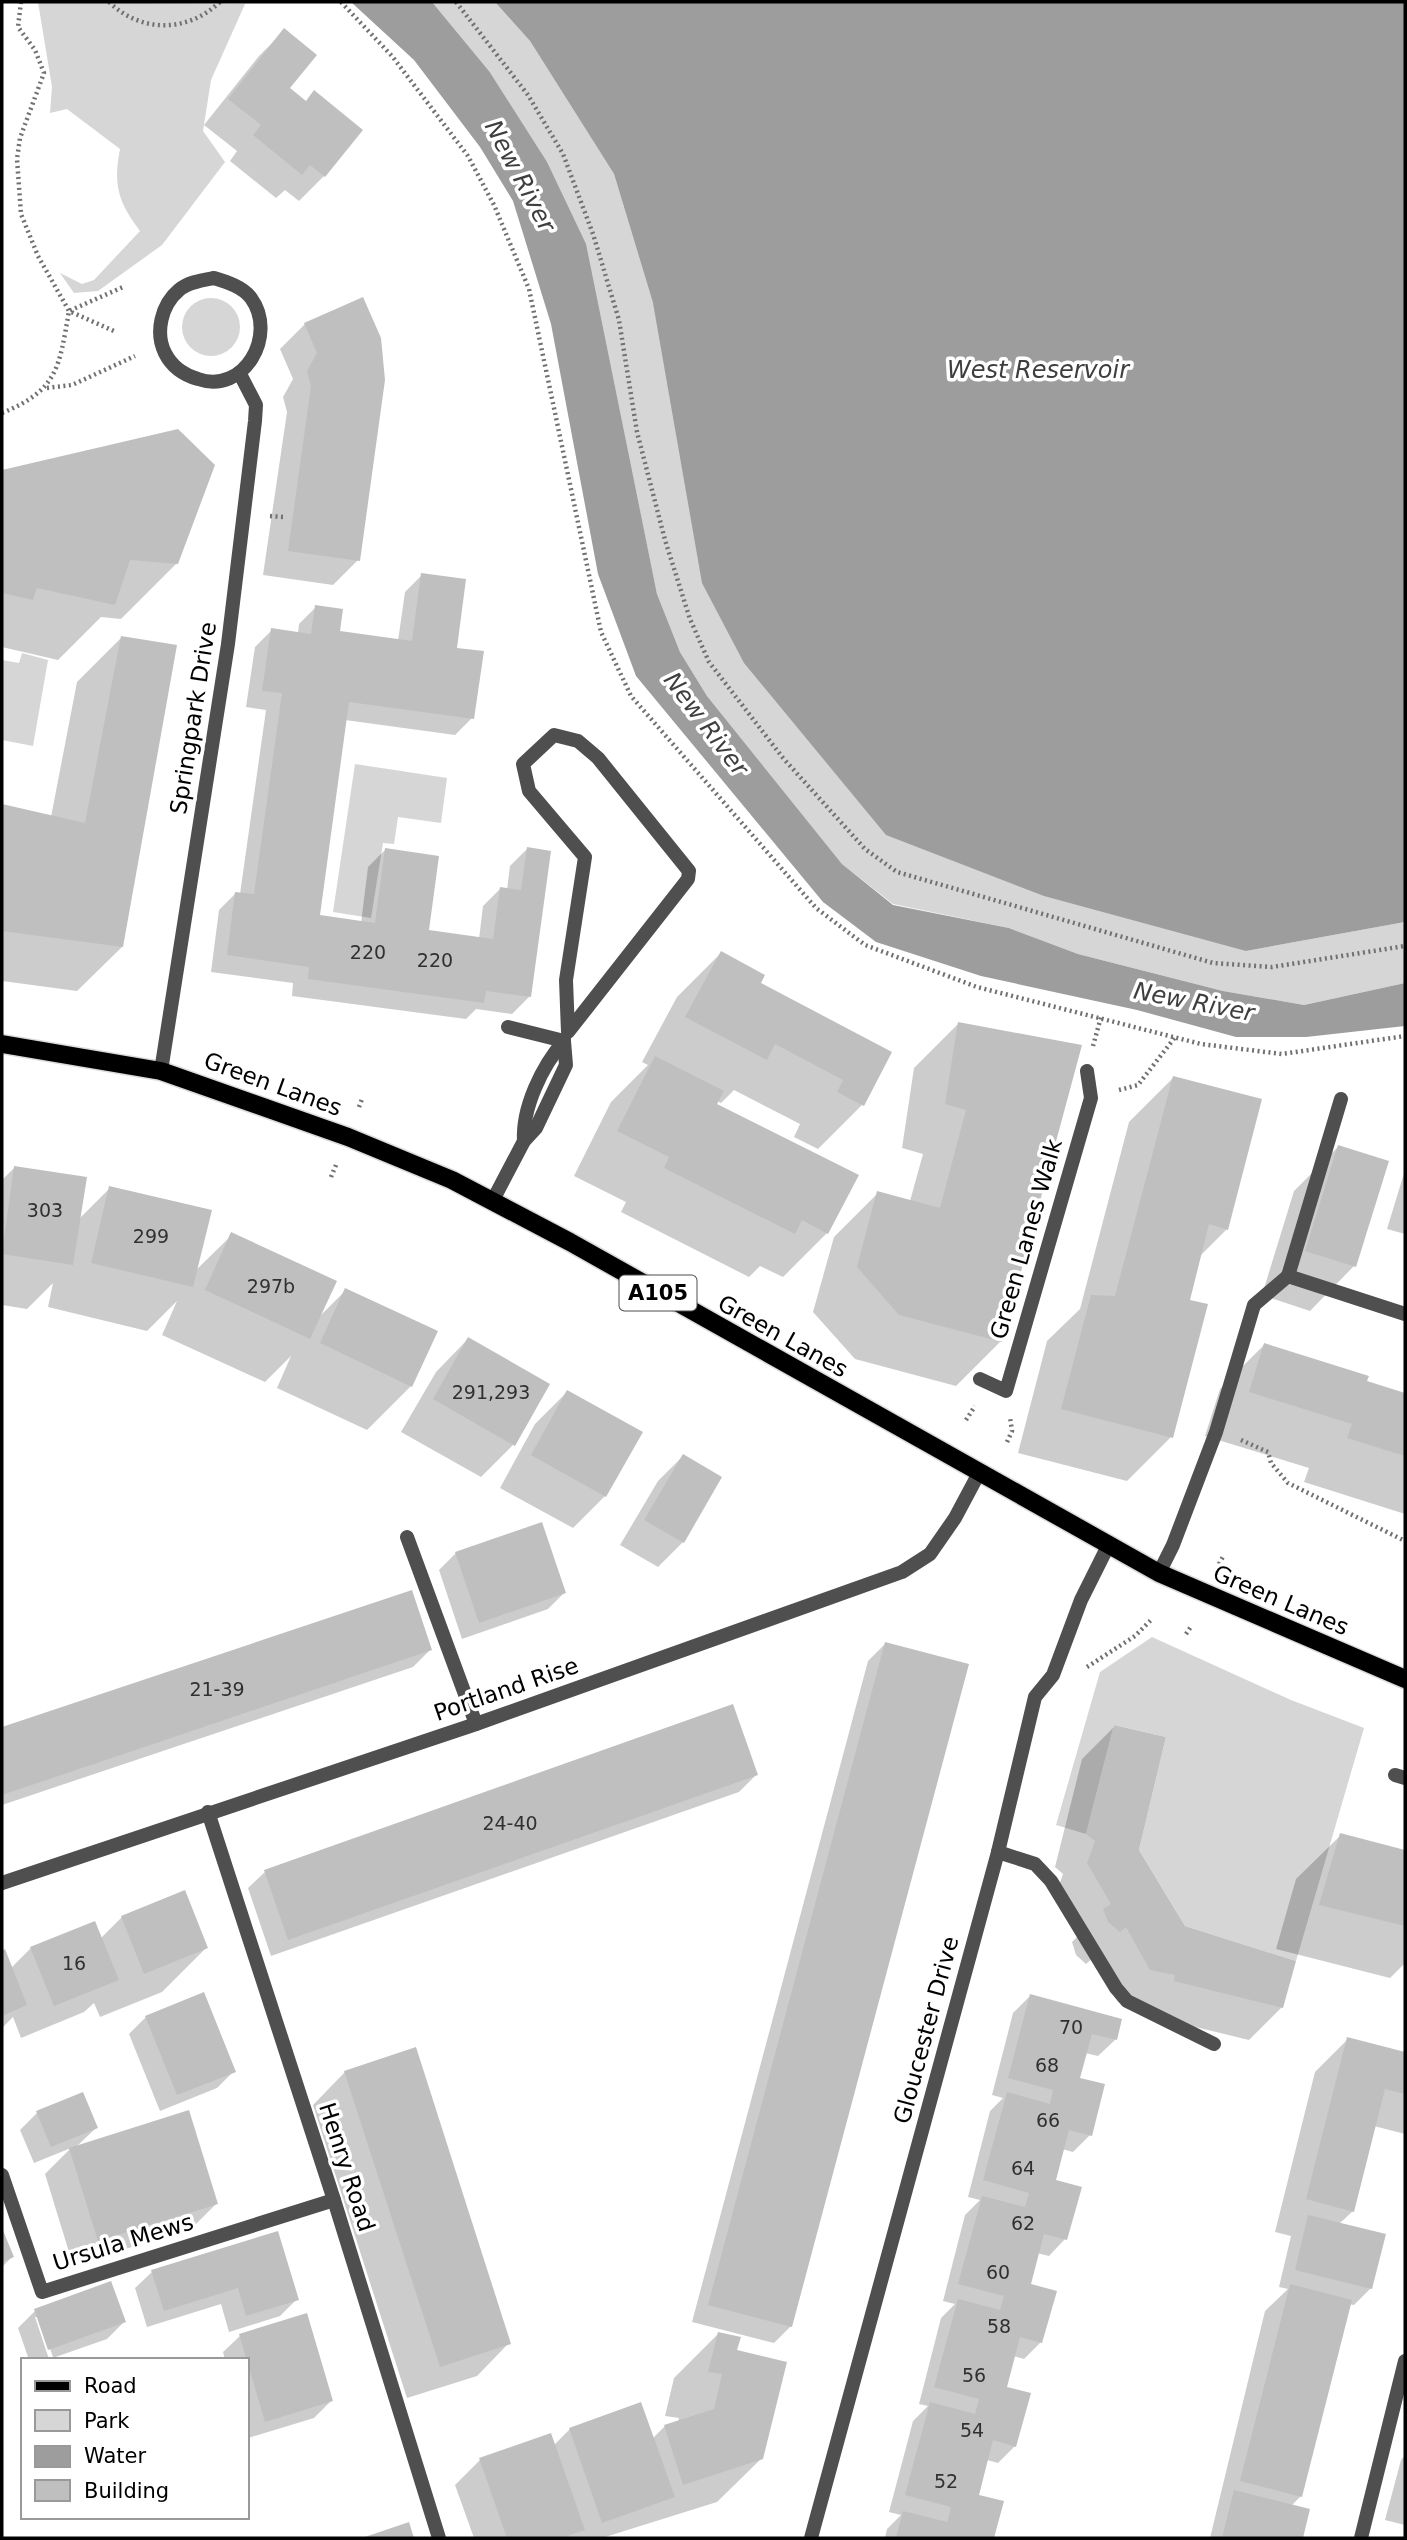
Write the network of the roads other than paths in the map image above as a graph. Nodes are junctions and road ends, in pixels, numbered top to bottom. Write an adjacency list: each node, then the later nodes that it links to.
1 (240, 374): 1 (street); 5 (street, Springpark Drive)
2 (580, 900): 2 (street)
3 (508, 1027): 8 (street)
4 (2, 1044): 5 (main road, Green Lanes / A105)
5 (161, 1070): 8 (main road, Green Lanes / A105)
6 (1087, 1071): 11 (street, Green Lanes Walk)
7 (1341, 1099): 9 (street)
8 (494, 1200): 12 (main road, Green Lanes / A105)
9 (1288, 1276): 10 (street); 15 (street)
10 (1405, 1314)
11 (979, 1378)
12 (979, 1473): 14 (main road, Green Lanes / A105); 17 (street, Portland Rise)
13 (407, 1537): 17 (street)
14 (1109, 1544): 15 (main road, Green Lanes / A105); 19 (street, Gloucester Drive)
15 (1159, 1573): 16 (main road, Green Lanes / A105)
16 (1405, 1679)
17 (475, 1724): 18 (street, Portland Rise)
18 (208, 1812): 20 (street, Portland Rise); 23 (street, Henry Road)
19 (998, 1852): 21 (street); 26 (street, Gloucester Drive)
20 (2, 1883)
21 (1214, 2044)
22 (2, 2175): 23 (street, Ursula Mews)
23 (334, 2200): 25 (street, Henry Road)
24 (1405, 2361): 27 (street)
25 (439, 2538)
26 (811, 2538)
27 (1361, 2538)

